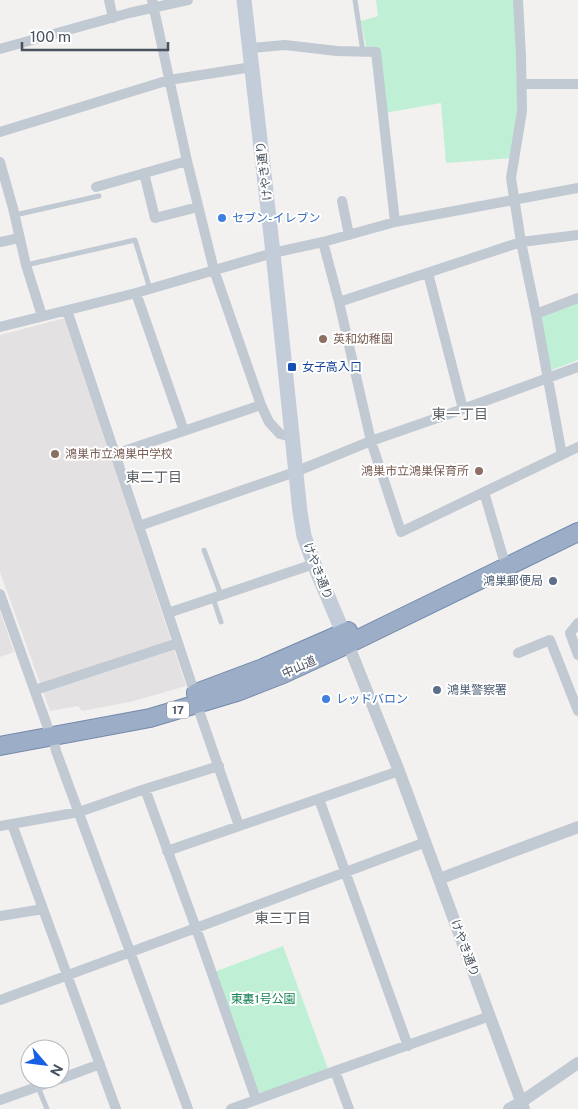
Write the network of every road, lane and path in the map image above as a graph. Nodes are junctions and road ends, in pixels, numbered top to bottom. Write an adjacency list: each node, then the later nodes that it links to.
1 (109, 0): 7 (street)
2 (188, 0): 6 (street)
3 (244, 0): 8 (main road, けやき通り)
4 (355, 0): 10 (lane)
5 (518, 0): 13 (street)
6 (153, 4): 7 (street); 12 (street)
7 (113, 18): 9 (street)
8 (250, 48): 10 (street); 11 (main road, けやき通り)
9 (0, 49)
10 (363, 52): 25 (street)
11 (252, 67): 12 (street); 32 (main road, けやき通り)
12 (169, 80): 15 (street); 16 (street)
13 (522, 84): 14 (street); 21 (street)
14 (578, 84)
15 (0, 132)
16 (187, 160): 18 (street); 23 (street)
17 (0, 162): 24 (street)
18 (144, 173): 20 (street); 23 (street)
19 (578, 188): 21 (street)
20 (98, 192): 24 (lane)
21 (514, 200): 25 (street); 31 (street)
22 (342, 201): 26 (street)
23 (198, 207): 34 (street)
24 (15, 216): 28 (street)
25 (395, 222): 26 (street)
26 (348, 235): 30 (street)
27 (578, 235): 31 (street)
28 (19, 238): 29 (street); 33 (street)
29 (0, 242)
30 (323, 242): 32 (street); 39 (street)
31 (521, 242): 35 (street); 41 (street)
32 (273, 253): 34 (street); 49 (main road, けやき通り)
33 (26, 265): 36 (lane); 42 (street)
34 (214, 270): 36 (street); 46 (street)
35 (428, 273): 39 (street); 47 (street)
36 (150, 289): 37 (street)
37 (136, 293): 40 (street); 48 (street)
38 (578, 298): 41 (street)
39 (339, 302): 50 (street)
40 (67, 310): 42 (street); 52 (street)
41 (536, 314): 45 (street)
42 (42, 316): 43 (street)
43 (0, 327)
44 (578, 367): 45 (street)
45 (548, 378): 47 (street); 53 (street)
46 (261, 405): 48 (street); 49 (street)
47 (464, 410): 50 (street)
48 (184, 431): 52 (street)
49 (292, 438): 54 (main road, けやき通り)
50 (371, 441): 54 (street); 55 (street)
51 (578, 447): 53 (street)
52 (115, 454): 57 (street)
53 (562, 455): 55 (street)
54 (295, 472): 57 (street); 61 (main road, けやき通り)
55 (484, 492): 60 (street)
56 (578, 522): 60 (highway, 中山道 / 17)
57 (139, 526): 64 (street)
58 (578, 532): 67 (highway, 中山道 / 17)
59 (204, 550): 63 (lane)
60 (503, 558): 67 (highway, 中山道 / 17)
61 (314, 564): 63 (street); 67 (main road, けやき通り)
62 (0, 594): 71 (street)
63 (217, 597): 64 (street); 65 (lane)
64 (168, 613): 68 (street)
65 (221, 622)
66 (578, 623): 70 (street)
67 (345, 639): 72 (highway, 中山道 / 17); 78 (street, けやき通り)
68 (178, 643): 71 (street); 72 (street)
69 (518, 653): 73 (street)
70 (578, 655)
71 (35, 690): 74 (street)
72 (196, 699): 74 (highway, 中山道 / 17); 77 (street)
73 (578, 711)
74 (50, 732): 75 (highway, 中山道 / 17); 76 (highway, 中山道 / 17); 81 (street)
75 (0, 736)
76 (0, 746)
77 (219, 766): 79 (street); 84 (street)
78 (399, 771): 80 (street); 86 (street, けやき通り)
79 (145, 789): 81 (street); 87 (street)
80 (319, 799): 84 (street); 88 (street)
81 (79, 812): 82 (street); 93 (street)
82 (12, 824): 83 (street); 90 (street)
83 (0, 826)
84 (239, 826): 87 (street)
85 (578, 827): 89 (street)
86 (426, 842): 88 (street); 89 (street, けやき通り)
87 (167, 851): 92 (street)
88 (346, 872): 92 (street); 97 (street)
89 (439, 878): 96 (street, けやき通り)
90 (43, 909): 91 (street); 94 (street)
91 (0, 916)
92 (196, 928): 93 (street); 104 (street)
93 (130, 952): 94 (street); 109 (street)
94 (68, 975): 95 (street); 98 (street)
95 (0, 1000)
96 (490, 1016): 97 (street); 106 (street, けやき通り)
97 (408, 1046): 100 (street)
98 (100, 1064): 101 (street); 108 (street)
99 (577, 1066): 106 (street)
100 (335, 1071): 104 (street); 111 (street)
101 (70, 1075)
102 (30, 1089): 105 (street)
103 (39, 1089): 107 (lane)
104 (256, 1099): 110 (street)
105 (0, 1100)
106 (523, 1106): 112 (street)
107 (47, 1109)
108 (116, 1109)
109 (188, 1109)
110 (231, 1109)
111 (349, 1109)
112 (509, 1109)

